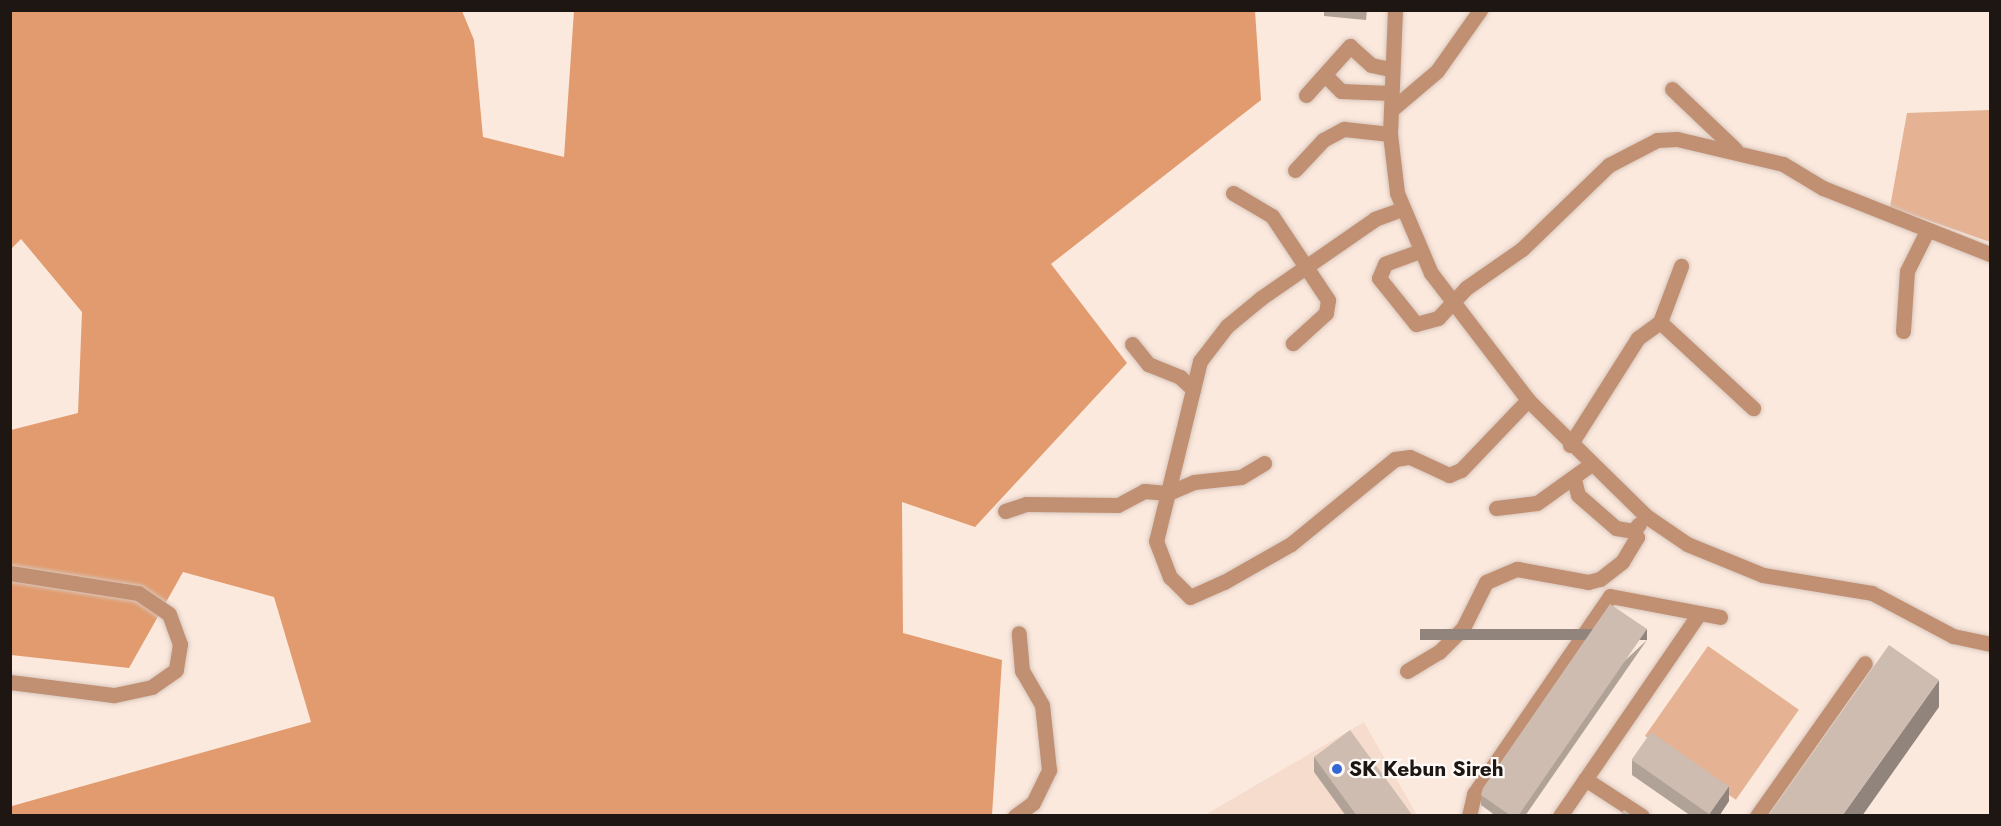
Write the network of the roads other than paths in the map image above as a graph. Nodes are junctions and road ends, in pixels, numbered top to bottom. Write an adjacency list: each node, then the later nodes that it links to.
1 (1395, 10): 3 (street)
2 (1480, 10): 8 (street)
3 (1390, 69): 4 (street); 6 (street)
4 (1326, 76): 6 (street); 7 (street)
5 (1672, 89): 10 (street)
6 (1390, 93): 8 (street)
7 (1306, 95)
8 (1390, 111): 9 (street)
9 (1390, 134): 11 (street); 13 (street)
10 (1735, 149): 14 (street); 19 (street)
11 (1295, 170)
12 (1233, 193): 18 (street)
13 (1402, 209): 15 (street); 18 (street)
14 (1926, 233): 16 (street); 21 (street)
15 (1420, 251): 19 (street); 19 (street)
16 (1990, 254)
17 (1681, 266): 20 (street)
18 (1304, 269): 22 (street); 24 (street)
19 (1450, 302): 25 (street)
20 (1660, 322): 26 (street); 27 (street)
21 (1903, 331)
22 (1293, 343)
23 (1132, 344): 24 (street)
24 (1193, 389): 31 (street)
25 (1528, 400): 27 (street); 31 (street)
26 (1753, 408)
27 (1570, 445): 29 (street)
28 (1264, 463): 31 (street)
29 (1590, 465): 30 (street); 34 (street)
30 (1574, 479): 32 (street); 35 (street)
31 (1168, 493): 33 (street)
32 (1496, 508)
33 (1005, 512)
34 (1646, 516): 35 (street); 40 (street)
35 (1633, 531): 42 (street)
36 (10, 573): 43 (street)
37 (1699, 614): 38 (street); 44 (street); 46 (street)
38 (1720, 617)
39 (1019, 633): 45 (street)
40 (1990, 644)
41 (1865, 663): 49 (street)
42 (1407, 671)
43 (10, 682)
44 (1585, 779): 47 (street); 48 (street)
45 (1015, 816)
46 (1469, 816)
47 (1560, 816)
48 (1642, 816)
49 (1757, 816)

